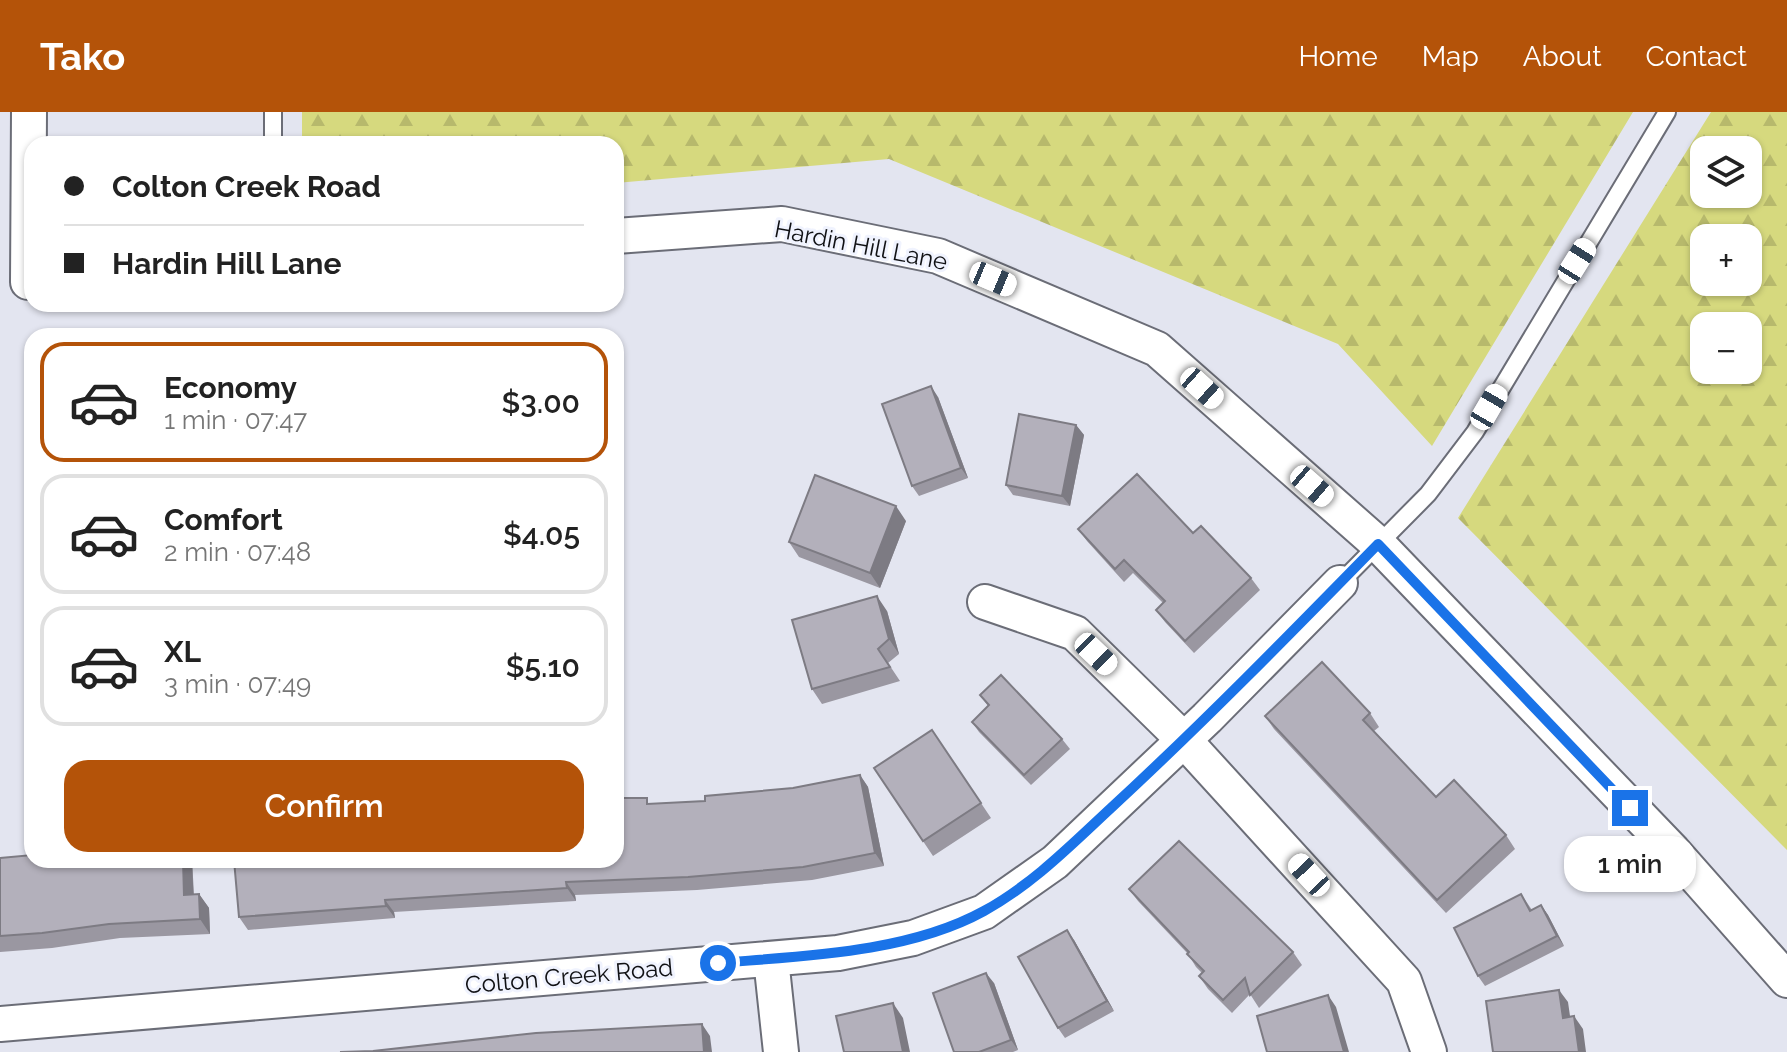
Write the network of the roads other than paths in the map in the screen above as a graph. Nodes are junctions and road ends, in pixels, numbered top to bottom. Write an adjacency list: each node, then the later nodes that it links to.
1 (29, 112): 4 (street)
2 (273, 112): 5 (lane)
3 (1667, 112): 9 (lane)
4 (28, 136)
5 (273, 136)
6 (24, 207): 8 (street)
7 (624, 235): 9 (street, Hardin Hill Lane)
8 (20, 283)
9 (1378, 544): 10 (lane); 14 (street, Hardin Hill Lane)
10 (1340, 583): 12 (street, Colton Creek Road)
11 (985, 602): 12 (street)
12 (1183, 739): 13 (street, Colton Creek Road); 17 (street)
13 (771, 959): 15 (street, Colton Creek Road); 16 (street)
14 (1787, 980)
15 (0, 1024)
16 (781, 1052)
17 (1429, 1052)

